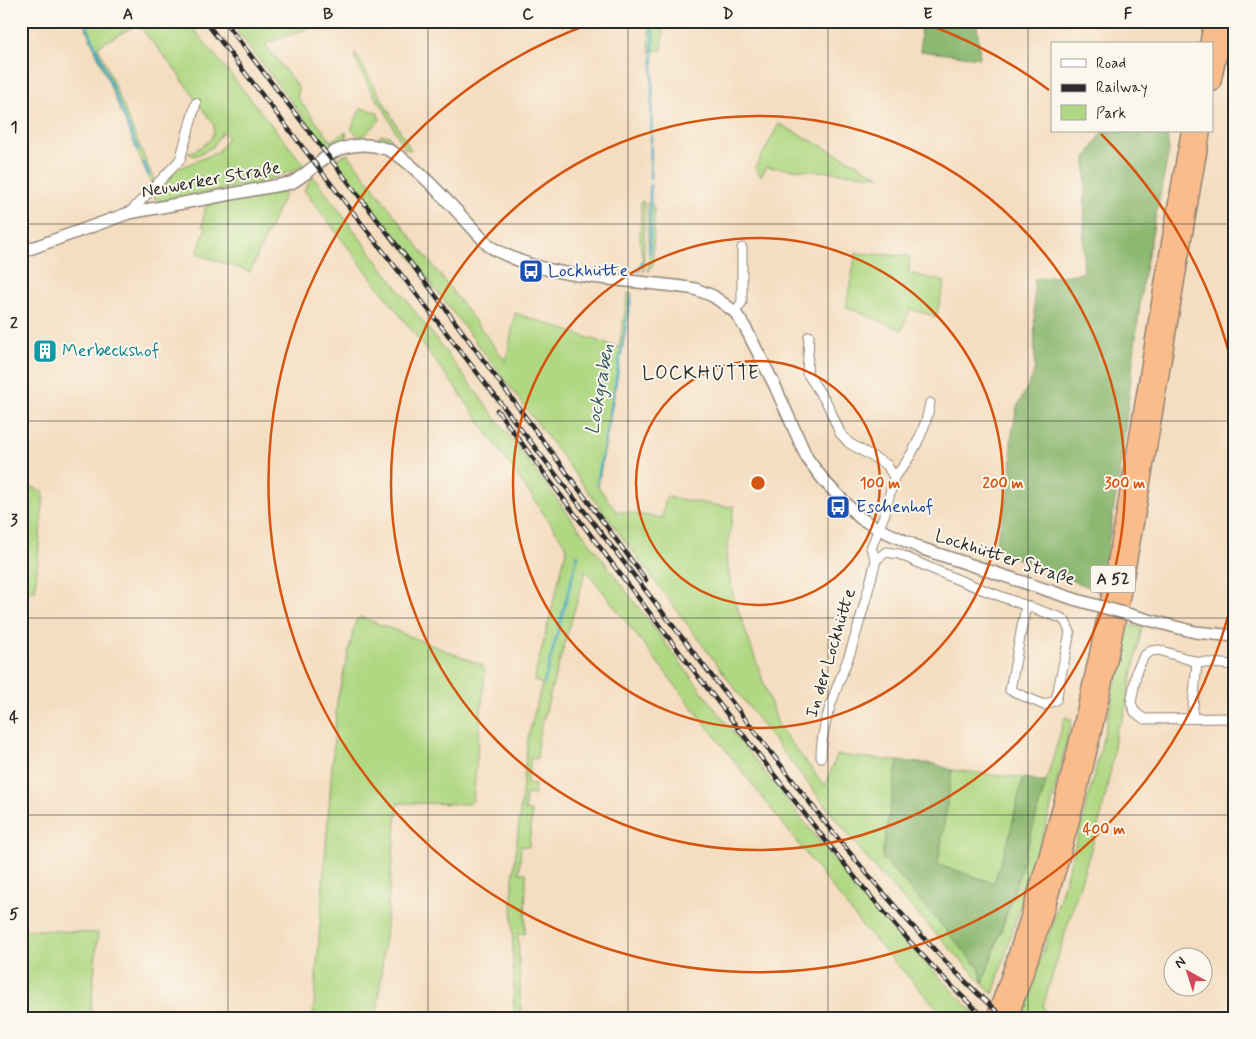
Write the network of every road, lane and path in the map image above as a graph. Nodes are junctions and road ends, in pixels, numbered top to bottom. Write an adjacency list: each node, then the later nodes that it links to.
1 (1213, 21): 3 (highway)
2 (1225, 21): 4 (highway)
3 (1208, 42)
4 (1214, 73)
5 (196, 103): 8 (street, Neuwerker Straße)
6 (1190, 132): 26 (highway, A 52)
7 (1202, 132): 25 (highway, A 52)
8 (129, 213): 10 (street, Neuwerker Straße); 11 (street, Neuwerker Straße)
9 (742, 248): 12 (street)
10 (493, 249): 12 (street, Lockhütter Straße)
11 (22, 251)
12 (736, 312): 16 (street, Lockhütter Straße)
13 (809, 336): 15 (street)
14 (930, 403): 15 (street)
15 (894, 477): 16 (street, In der Lockhütte)
16 (879, 529): 17 (street, In der Lockhütte); 19 (street, Lockhütter Straße, bridge)
17 (876, 560): 18 (street); 24 (street, In der Lockhütte)
18 (1026, 606): 18 (street)
19 (1235, 636)
20 (1197, 662): 21 (street); 22 (street); 22 (street)
21 (1235, 664)
22 (1192, 718): 23 (street)
23 (1235, 718)
24 (821, 756)
25 (1028, 966): 27 (highway, A 52); 28 (highway)
26 (995, 1018)
27 (1009, 1018)
28 (1016, 1018)

